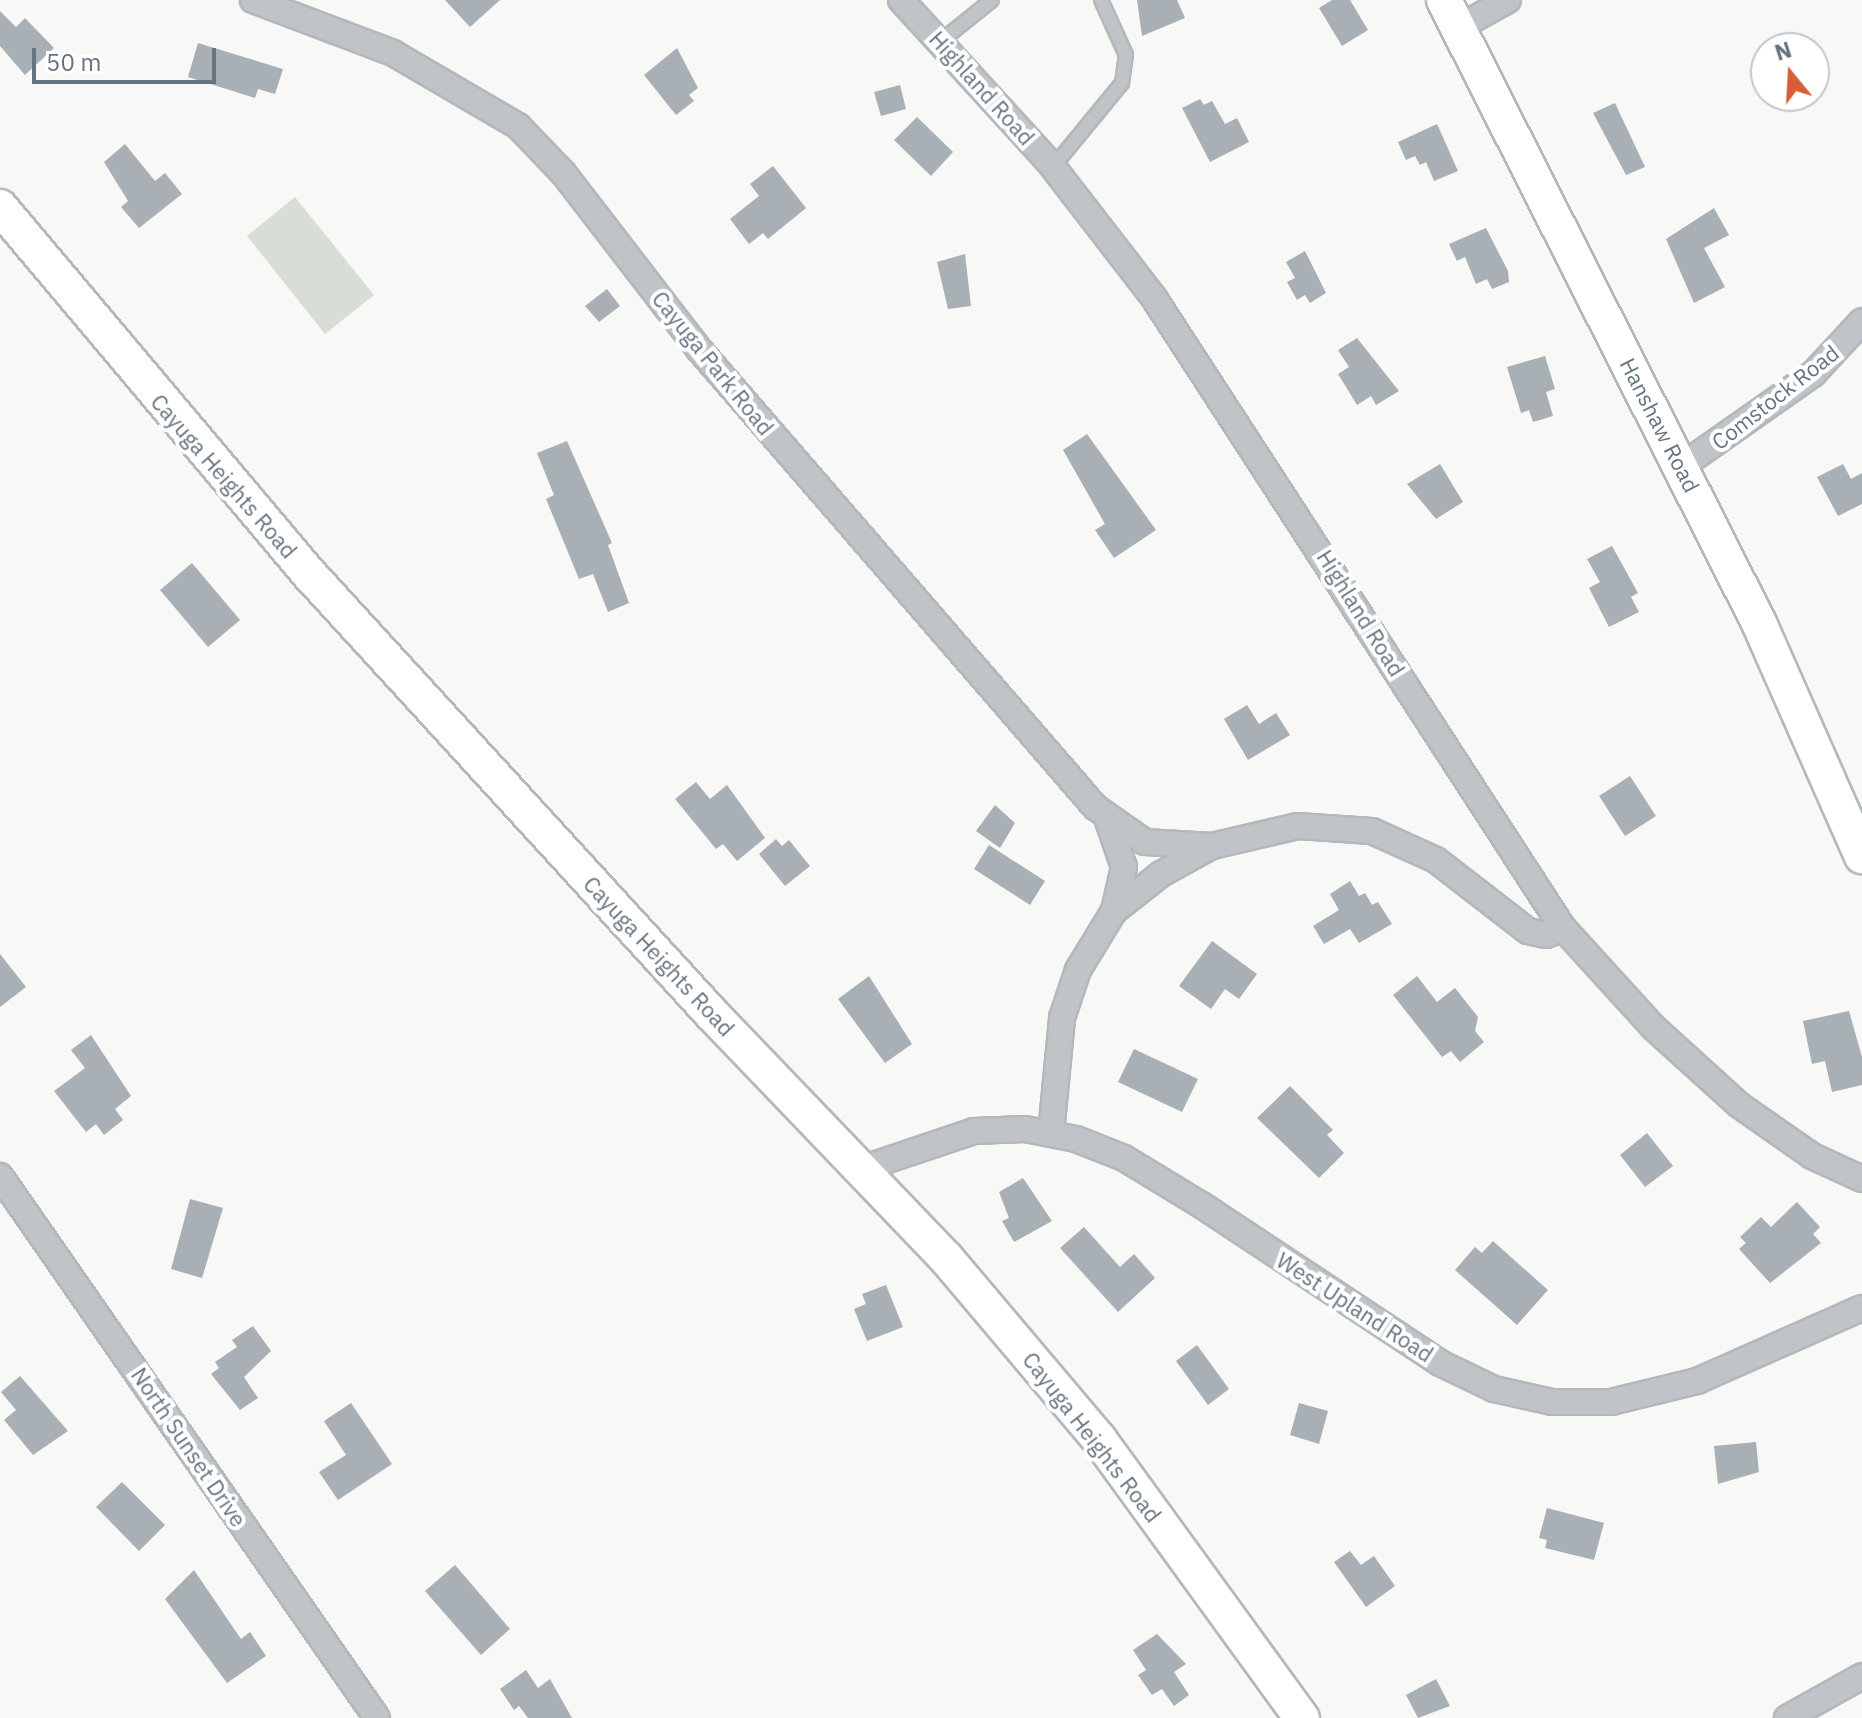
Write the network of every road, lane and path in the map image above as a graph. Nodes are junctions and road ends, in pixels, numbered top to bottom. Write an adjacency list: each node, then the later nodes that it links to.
1 (253, 0): 12 (street, Cayuga Park Road)
2 (901, 0): 7 (street, Highland Road)
3 (992, 0): 7 (lane)
4 (1101, 0): 8 (lane)
5 (1508, 0): 6 (street)
6 (1451, 14): 11 (street, Hanshaw Road)
7 (941, 41): 8 (street, Highland Road)
8 (1053, 167): 16 (street, Highland Road)
9 (0, 207): 18 (street, Cayuga Heights Road)
10 (1862, 321): 11 (street, Comstock Road)
11 (1682, 466): 14 (street, Hanshaw Road)
12 (1107, 818): 13 (street, Cayuga Park Road); 15 (street, Cayuga Park Road)
13 (1212, 846): 15 (street); 16 (street)
14 (1862, 856)
15 (1114, 911): 17 (street)
16 (1563, 928): 20 (street, Highland Road)
17 (1051, 1133): 18 (street, West Upland Road); 21 (street, West Upland Road)
18 (861, 1169): 24 (street, Cayuga Heights Road)
19 (0, 1176): 23 (street, North Sunset Drive)
20 (1862, 1179)
21 (1862, 1308)
22 (1862, 1676): 25 (street)
23 (377, 1718)
24 (1302, 1718)
25 (1787, 1718)

